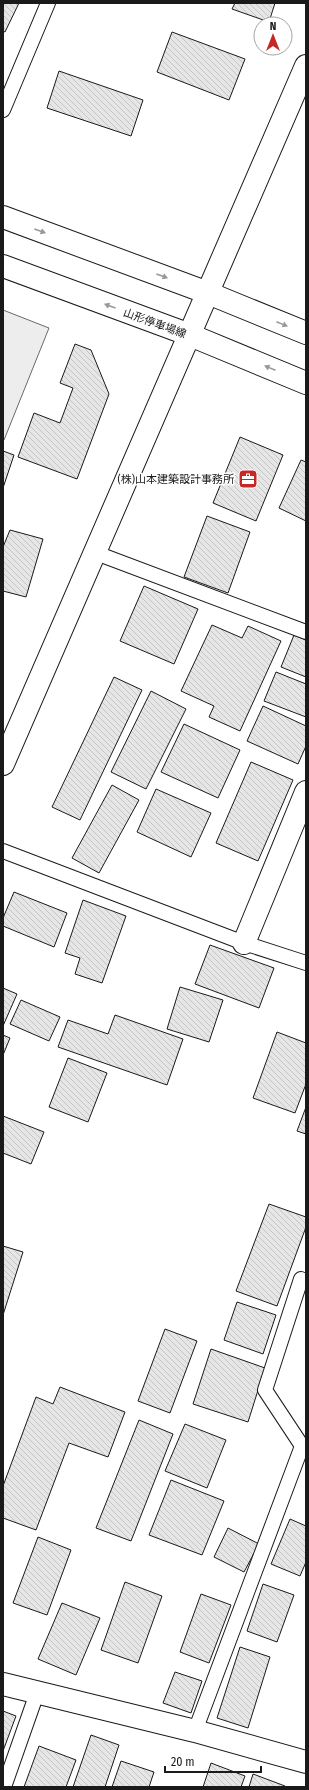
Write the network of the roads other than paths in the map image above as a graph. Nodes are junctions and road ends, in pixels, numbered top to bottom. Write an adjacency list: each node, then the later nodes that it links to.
1 (48, 3): 3 (lane)
2 (306, 66): 6 (street)
3 (3, 110)
4 (3, 217): 6 (street, one-way to 6)
5 (3, 266): 8 (street, 山形停車場線, one-way to 5)
6 (208, 293): 7 (street, one-way to 7); 8 (street)
7 (306, 333)
8 (190, 335): 9 (street, 山形停車場線, one-way to 8); 10 (street)
9 (306, 383)
10 (96, 553): 11 (lane); 12 (street)
11 (306, 632)
12 (3, 764)
13 (306, 792): 15 (street)
14 (3, 851): 15 (lane)
15 (244, 943): 16 (lane)
16 (306, 963)
17 (301, 1279): 20 (lane)
18 (3, 1684): 19 (street)
19 (37, 1693): 20 (street); 22 (lane)
20 (195, 1731): 21 (street)
21 (306, 1762)
22 (4, 1787)

